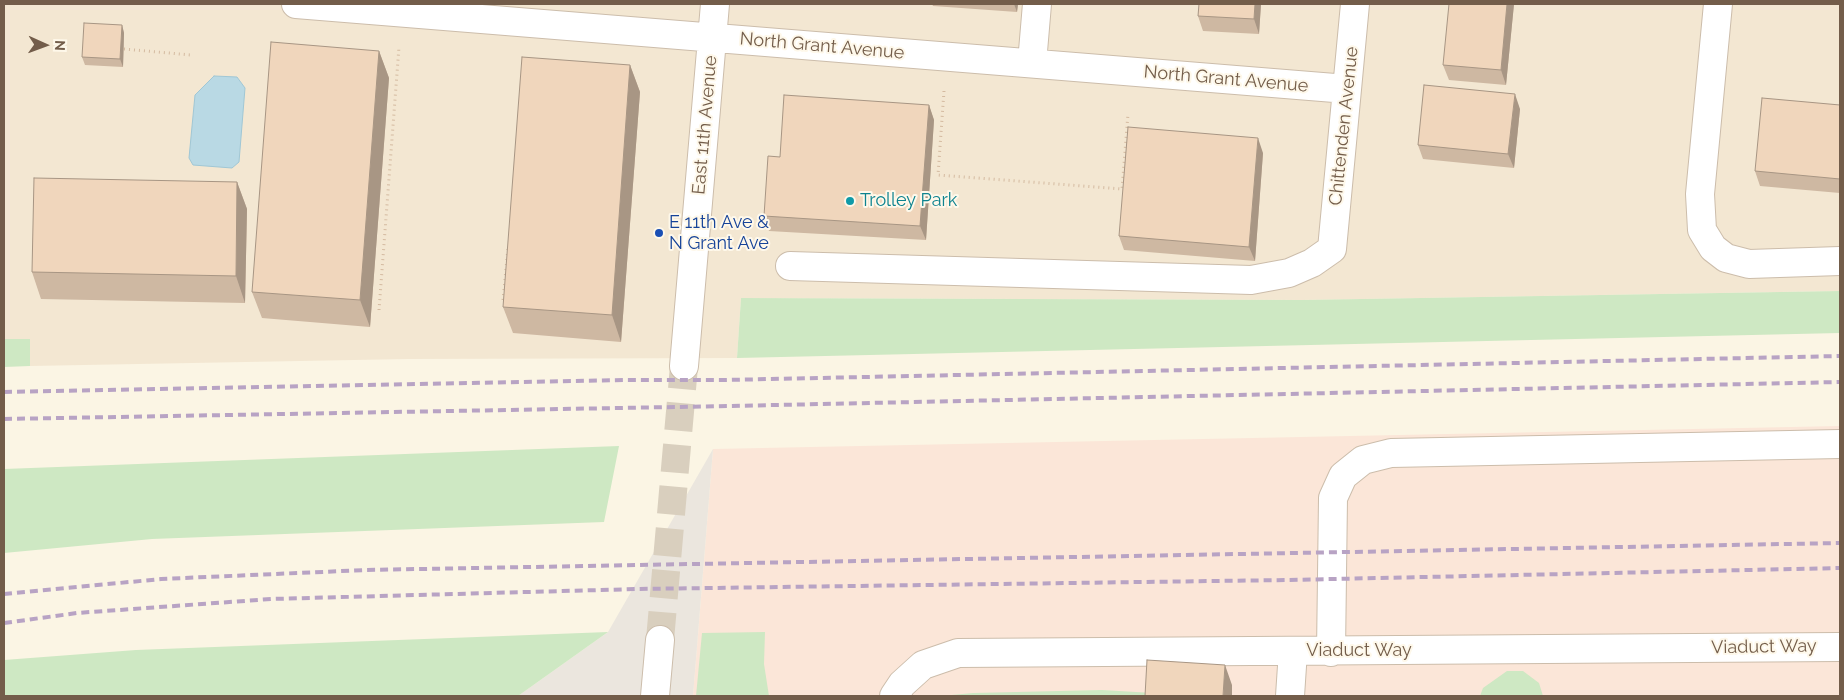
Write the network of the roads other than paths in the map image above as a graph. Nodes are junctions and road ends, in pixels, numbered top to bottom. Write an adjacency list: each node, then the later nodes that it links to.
1 (296, 4): 6 (street, North Grant Avenue)
2 (715, 4): 7 (street, East 11th Avenue)
3 (1037, 4): 8 (street)
4 (1355, 4): 9 (street, Chittenden Avenue)
5 (1718, 4): 10 (street)
6 (386, 7): 7 (street, North Grant Avenue)
7 (712, 38): 8 (street, North Grant Avenue); 12 (street, East 11th Avenue)
8 (1032, 63): 9 (street, North Grant Avenue)
9 (1347, 88): 11 (street, Chittenden Avenue)
10 (1840, 261)
11 (790, 266)
12 (684, 366)
13 (1840, 444): 17 (street)
14 (660, 640): 18 (street)
15 (1840, 647): 17 (street, Viaduct Way)
16 (1293, 651): 17 (street, Viaduct Way); 19 (street, Viaduct Way); 20 (street)
17 (1331, 652)
18 (655, 696)
19 (894, 696)
20 (1290, 696)

